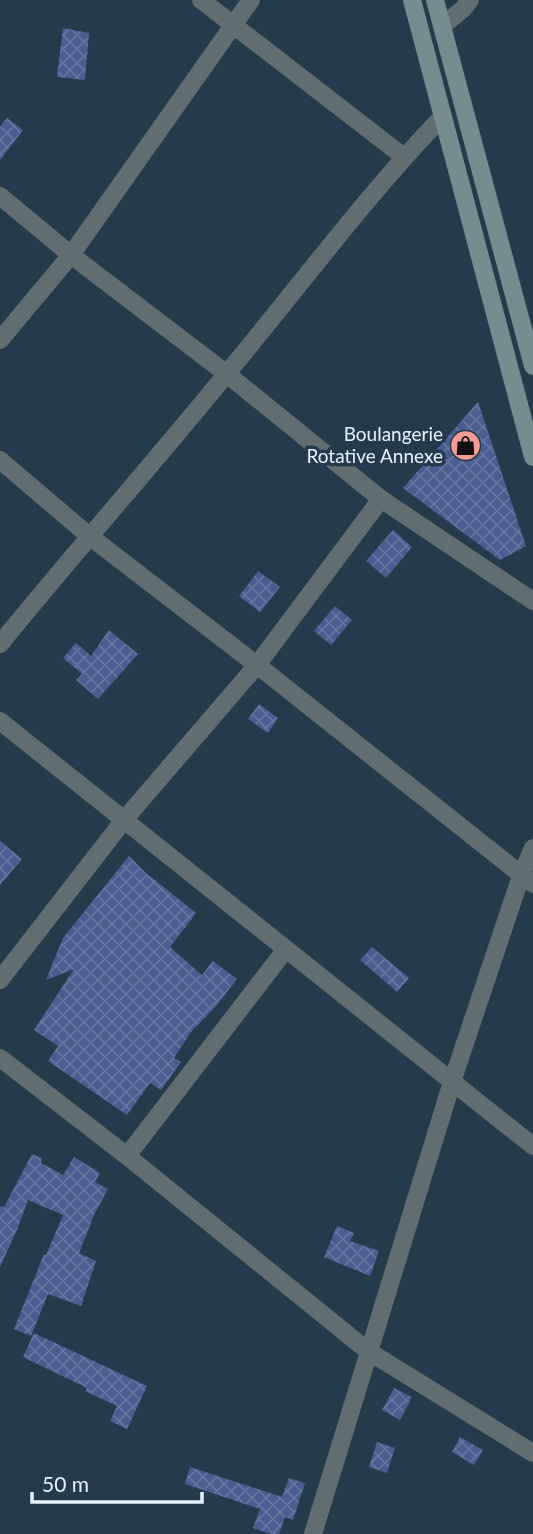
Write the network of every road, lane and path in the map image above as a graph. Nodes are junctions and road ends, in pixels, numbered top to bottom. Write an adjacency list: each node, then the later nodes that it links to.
1 (201, 0): 7 (street)
2 (251, 0): 7 (street)
3 (412, 0): 8 (main road)
4 (435, 0): 6 (main road)
5 (470, 0): 6 (street)
6 (442, 26): 13 (main road)
7 (233, 27): 9 (street); 11 (street)
8 (442, 117): 9 (street); 15 (main road)
9 (404, 157): 14 (street)
10 (0, 196): 11 (street)
11 (71, 255): 12 (street); 14 (street)
12 (0, 340)
13 (533, 366)
14 (227, 374): 17 (street); 18 (street)
15 (533, 457)
16 (0, 460): 18 (street)
17 (381, 499): 19 (street); 21 (street)
18 (88, 535): 20 (street); 21 (street)
19 (533, 601)
20 (0, 644)
21 (257, 665): 23 (street); 25 (street)
22 (0, 720): 23 (street)
23 (124, 820): 26 (street); 27 (street)
24 (533, 848): 25 (street)
25 (527, 880): 29 (street)
26 (286, 949): 29 (street); 31 (street)
27 (0, 980)
28 (0, 1058): 31 (street)
29 (452, 1082): 30 (street); 32 (street)
30 (533, 1146)
31 (127, 1156): 32 (street)
32 (368, 1351): 33 (street); 34 (street)
33 (533, 1453)
34 (313, 1534)

